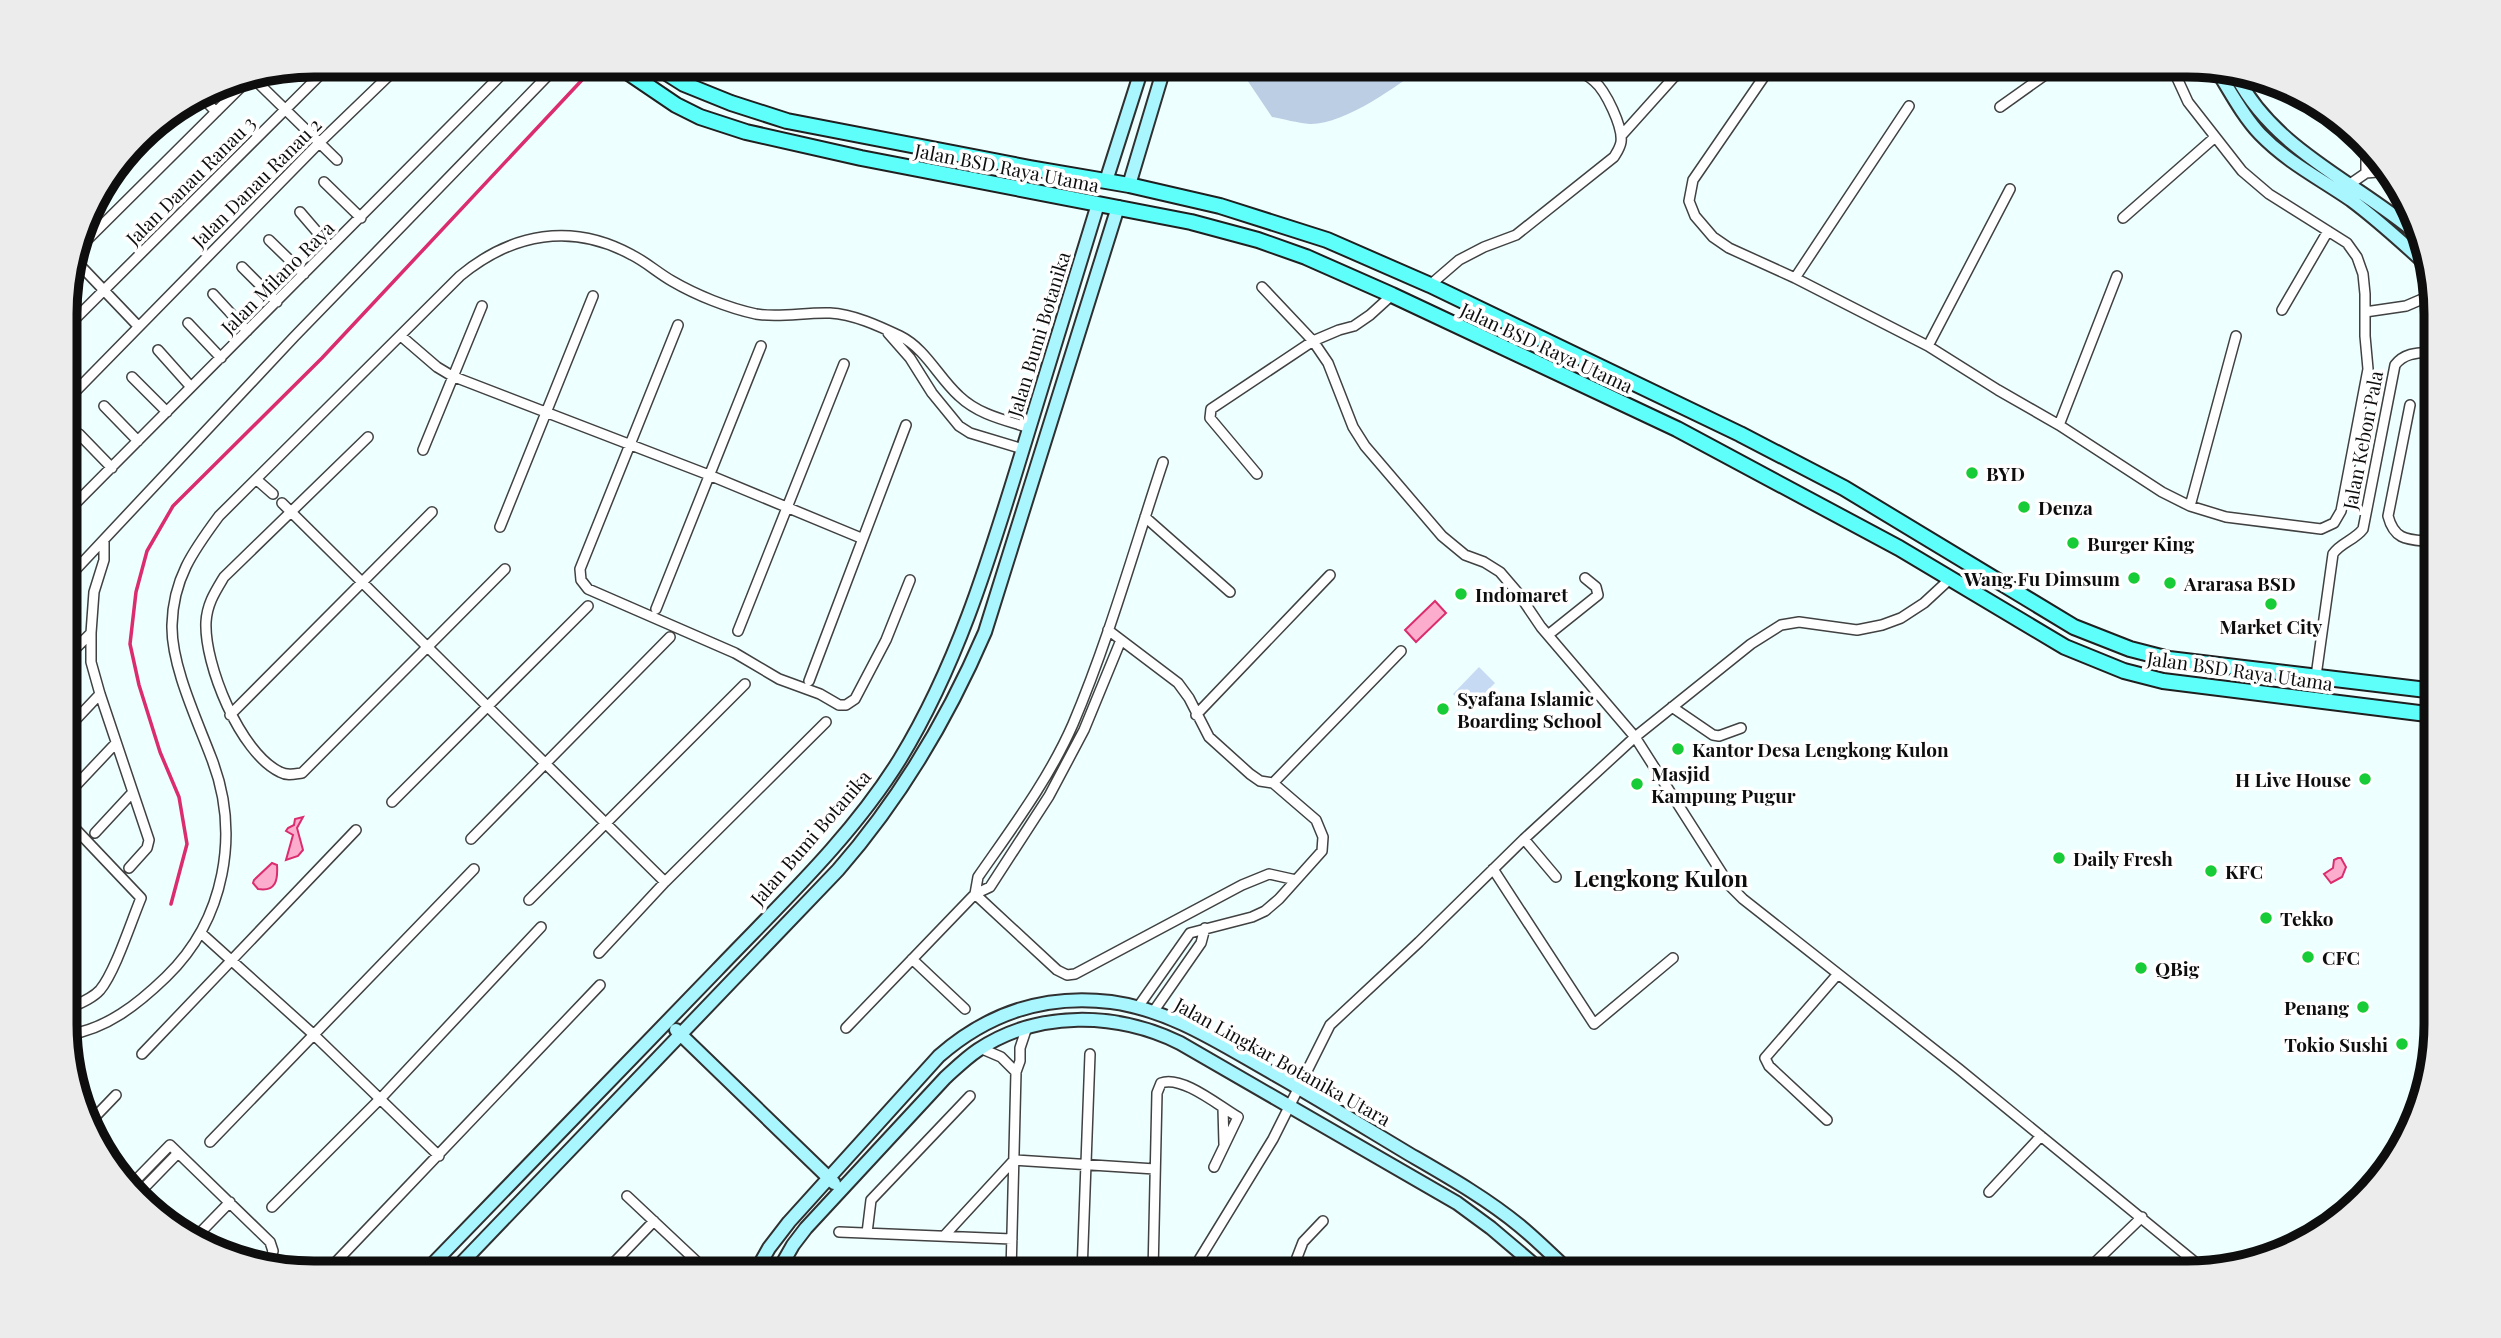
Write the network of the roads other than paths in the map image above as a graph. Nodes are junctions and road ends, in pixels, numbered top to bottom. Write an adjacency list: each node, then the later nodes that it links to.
1 (318, 77): 21 (street, Jalan Danau Ranau 3)
2 (388, 77): 25 (street, Jalan Danau Ranau 2)
3 (499, 77): 39 (street, Jalan Milano Raya)
4 (546, 77): 113 (street)
5 (634, 77): 35 (main road, Jalan BSD Raya Utama)
6 (673, 77): 30 (main road, Jalan BSD Raya Utama)
7 (1139, 77): 30 (main road)
8 (1161, 77): 33 (main road)
9 (1590, 77): 23 (street)
10 (1674, 77): 23 (street)
11 (1764, 77): 50 (street)
12 (2042, 77): 20 (street)
13 (2177, 77): 24 (street)
14 (2223, 80): 45 (main road)
15 (258, 84): 21 (street)
16 (2242, 84): 32 (main road)
17 (238, 90): 22 (street)
18 (207, 103): 22 (street)
19 (1909, 106): 50 (street)
20 (2000, 107)
21 (285, 110): 25 (street); 53 (street, Jalan Danau Ranau 3)
22 (216, 112): 42 (street)
23 (1621, 136): 51 (street)
24 (2214, 138): 40 (street); 41 (street)
25 (319, 143): 27 (street); 65 (street, Jalan Danau Ranau 2)
26 (2366, 159): 29 (street)
27 (337, 160)
28 (2376, 172): 29 (street)
29 (2366, 173): 32 (street)
30 (1106, 181): 33 (main road, Jalan BSD Raya Utama)
31 (324, 182): 39 (street)
32 (2350, 184): 38 (main road)
33 (1129, 185): 51 (main road, Jalan BSD Raya Utama)
34 (2010, 189): 72 (street)
35 (1098, 204): 36 (main road, Jalan BSD Raya Utama); 88 (main road, Jalan Bumi Botanika)
36 (1118, 207): 55 (main road, Jalan BSD Raya Utama); 136 (main road, Jalan Bumi Botanika)
37 (299, 212): 44 (street)
38 (2401, 212)
39 (361, 218): 44 (street, Jalan Milano Raya)
40 (2123, 218)
41 (2328, 231): 60 (street); 61 (street)
42 (90, 237)
43 (269, 240): 48 (street)
44 (330, 247): 48 (street, Jalan Milano Raya)
45 (2416, 255)
46 (242, 267): 58 (street)
47 (82, 268): 53 (street)
48 (304, 274): 58 (street, Jalan Milano Raya)
49 (2117, 276): 87 (street)
50 (1795, 278): 72 (street)
51 (1430, 285): 83 (main road, Jalan BSD Raya Utama)
52 (1262, 288): 70 (street)
53 (104, 291): 62 (street, Jalan Danau Ranau 3); 65 (street)
54 (213, 294): 67 (street)
55 (1392, 295): 70 (street); 89 (main road, Jalan BSD Raya Utama)
56 (593, 296): 84 (street)
57 (2423, 298): 61 (street)
58 (276, 302): 67 (street, Jalan Milano Raya)
59 (482, 306): 77 (street)
60 (2282, 310)
61 (2365, 312): 106 (street)
62 (78, 316)
63 (188, 323): 75 (street)
64 (678, 325): 93 (street)
65 (138, 326): 80 (street, Jalan Danau Ranau 2)
66 (885, 329): 68 (street); 88 (street); 94 (street)
67 (247, 331): 75 (street, Jalan Milano Raya)
68 (401, 336): 77 (street); 100 (street)
69 (2236, 337): 106 (street)
70 (1312, 341): 98 (street); 128 (street)
71 (761, 346): 99 (street)
72 (1928, 346): 87 (street)
73 (158, 351): 79 (street)
74 (2424, 353): 137 (street, Jalan Kebon Pala)
75 (221, 358): 79 (street, Jalan Milano Raya)
76 (844, 364): 107 (street)
77 (452, 376): 84 (street); 95 (street)
78 (132, 377): 85 (street)
79 (191, 387): 85 (street, Jalan Milano Raya)
80 (78, 389)
81 (2410, 405): 114 (street)
82 (104, 406): 92 (street)
83 (1686, 406): 89 (main road); 135 (main road, Jalan BSD Raya Utama)
84 (545, 411): 93 (street); 111 (street)
85 (167, 412): 92 (street, Jalan Milano Raya)
86 (906, 425): 112 (street)
87 (2059, 425): 106 (street)
88 (1030, 428): 94 (main road, Jalan Bumi Botanika)
89 (1677, 429): 119 (main road, Jalan BSD Raya Utama)
90 (79, 434): 97 (street)
91 (368, 436): 108 (street)
92 (138, 441): 97 (street, Jalan Milano Raya)
93 (629, 446): 99 (street); 120 (street)
94 (1023, 449): 134 (main road, Jalan Bumi Botanika)
95 (423, 450)
96 (1163, 462): 110 (street)
97 (112, 468): 103 (street, Jalan Milano Raya)
98 (1257, 474)
99 (709, 475): 107 (street); 124 (street)
100 (257, 480): 101 (street); 174 (street)
101 (273, 494)
102 (78, 495): 103 (street)
103 (80, 498): 104 (street, Jalan Milano Raya)
104 (78, 500)
105 (282, 503): 108 (street)
106 (2190, 506)
107 (787, 508): 112 (street); 126 (street)
108 (291, 512): 121 (street); 146 (street)
109 (432, 512): 121 (street)
110 (1145, 517): 122 (street); 125 (street)
111 (500, 527)
112 (861, 538): 138 (street)
113 (104, 540): 115 (street); 127 (street)
114 (2424, 540)
115 (78, 568)
116 (505, 569): 131 (street)
117 (1330, 575): 147 (street)
118 (1586, 578): 128 (street)
119 (1951, 578): 141 (main road, Jalan BSD Raya Utama); 144 (street)
120 (910, 580)
121 (362, 583): 131 (street); 146 (street)
122 (1230, 592)
123 (588, 606): 143 (street)
124 (656, 609)
125 (1108, 630): 130 (street); 170 (street)
126 (738, 631)
127 (91, 633): 132 (street); 142 (street)
128 (1548, 635): 151 (street)
129 (670, 637): 153 (street)
130 (1121, 640): 147 (street); 170 (street)
131 (427, 646): 143 (street); 146 (street)
132 (78, 647)
133 (1401, 651): 154 (street)
134 (951, 663): 136 (main road); 185 (main road, Jalan Bumi Botanika)
135 (2231, 667): 137 (main road, Jalan BSD Raya Utama); 141 (main road)
136 (969, 671): 190 (main road, Jalan Bumi Botanika)
137 (2316, 676): 140 (main road, Jalan BSD Raya Utama)
138 (809, 681)
139 (745, 684): 158 (street)
140 (2424, 690)
141 (2230, 691): 145 (main road, Jalan BSD Raya Utama)
142 (100, 694): 148 (street); 152 (street)
143 (487, 706): 153 (street); 157 (street)
144 (1672, 707): 150 (street); 151 (street)
145 (2424, 714)
146 (230, 715)
147 (1196, 715): 154 (street)
148 (77, 718)
149 (826, 722): 169 (street)
150 (1741, 729)
151 (1635, 737): 163 (street); 179 (street)
152 (116, 743): 155 (street); 156 (street)
153 (544, 765): 158 (street); 162 (street)
154 (1273, 783): 168 (street)
155 (77, 784)
156 (133, 792): 161 (street); 164 (street)
157 (392, 802)
158 (605, 824): 169 (street); 171 (street)
159 (356, 830): 178 (street)
160 (77, 831): 181 (street)
161 (95, 833)
162 (471, 839)
163 (1524, 839): 166 (street); 167 (street)
164 (129, 868)
165 (474, 869): 189 (street)
166 (1493, 869): 176 (street); 195 (street)
167 (1556, 877)
168 (1296, 880): 170 (street); 173 (street)
169 (665, 882): 175 (street)
170 (975, 894): 177 (street)
171 (529, 900)
172 (541, 927): 198 (street)
173 (1205, 928): 182 (street); 184 (street)
174 (201, 933): 178 (street); 188 (street)
175 (599, 953)
176 (1673, 958)
177 (912, 959): 183 (street); 187 (street)
178 (232, 961): 189 (street); 192 (street)
179 (1837, 975): 202 (street); 203 (street)
180 (600, 985): 207 (street)
181 (77, 1005)
182 (1138, 1007): 184 (main road, Jalan Lingkar Botanika Utara); 212 (main road, Jalan Lingkar Botanika Utara)
183 (965, 1009)
184 (1153, 1012): 195 (main road, Jalan Lingkar Botanika Utara)
185 (667, 1022): 190 (main road); 237 (main road, Jalan Bumi Botanika)
186 (1027, 1027): 191 (main road, Jalan Lingkar Botanika Utara); 194 (street); 199 (main road, Jalan Lingkar Botanika Utara)
187 (846, 1028)
188 (78, 1032)
189 (313, 1034): 198 (street); 204 (street)
190 (681, 1036): 212 (main road); 238 (main road, Jalan Bumi Botanika)
191 (981, 1048): 194 (street); 215 (main road, Jalan Lingkar Botanika Utara)
192 (142, 1054)
193 (1090, 1054): 209 (street)
194 (1016, 1072): 208 (street)
195 (1300, 1089): 199 (street); 223 (main road, Jalan Lingkar Botanika Utara)
196 (116, 1095): 201 (street)
197 (970, 1096): 226 (street)
198 (381, 1098): 207 (street); 219 (street)
199 (1290, 1107): 229 (main road, Jalan Lingkar Botanika Utara); 246 (street)
200 (1223, 1108): 205 (street); 205 (street); 211 (street)
201 (96, 1116)
202 (1827, 1120)
203 (2040, 1136): 216 (street); 220 (street)
204 (210, 1142)
205 (1224, 1146): 210 (street)
206 (178, 1153): 213 (street); 214 (street); 218 (street)
207 (439, 1156): 236 (street)
208 (1014, 1160): 209 (street); 227 (street); 228 (street)
209 (1086, 1164): 211 (street); 244 (street)
210 (1214, 1167)
211 (1155, 1169): 245 (street)
212 (828, 1177): 215 (main road); 241 (main road, Jalan Lingkar Botanika Utara)
213 (136, 1180)
214 (144, 1188)
215 (842, 1190): 242 (main road, Jalan Lingkar Botanika Utara)
216 (1989, 1192)
217 (627, 1196): 221 (street)
218 (230, 1202): 224 (street); 230 (street)
219 (272, 1207)
220 (2142, 1217): 234 (street); 235 (street)
221 (654, 1221): 239 (street); 240 (street)
222 (1323, 1222): 231 (street)
223 (1520, 1226): 229 (main road); 233 (main road, Jalan Lingkar Botanika Utara)
224 (201, 1232)
225 (839, 1232): 226 (street)
226 (867, 1233): 227 (street)
227 (944, 1236): 228 (street)
228 (1012, 1239): 243 (street)
229 (1506, 1241): 232 (main road, Jalan Lingkar Botanika Utara)
230 (271, 1257)
231 (1296, 1260)
232 (1529, 1260)
233 (1557, 1260)
234 (2097, 1260)
235 (2193, 1260)
236 (337, 1261)
237 (436, 1261)
238 (465, 1261)
239 (616, 1261)
240 (696, 1261)
241 (762, 1261)
242 (784, 1261)
243 (1011, 1261)
244 (1083, 1261)
245 (1153, 1261)
246 (1198, 1261)

